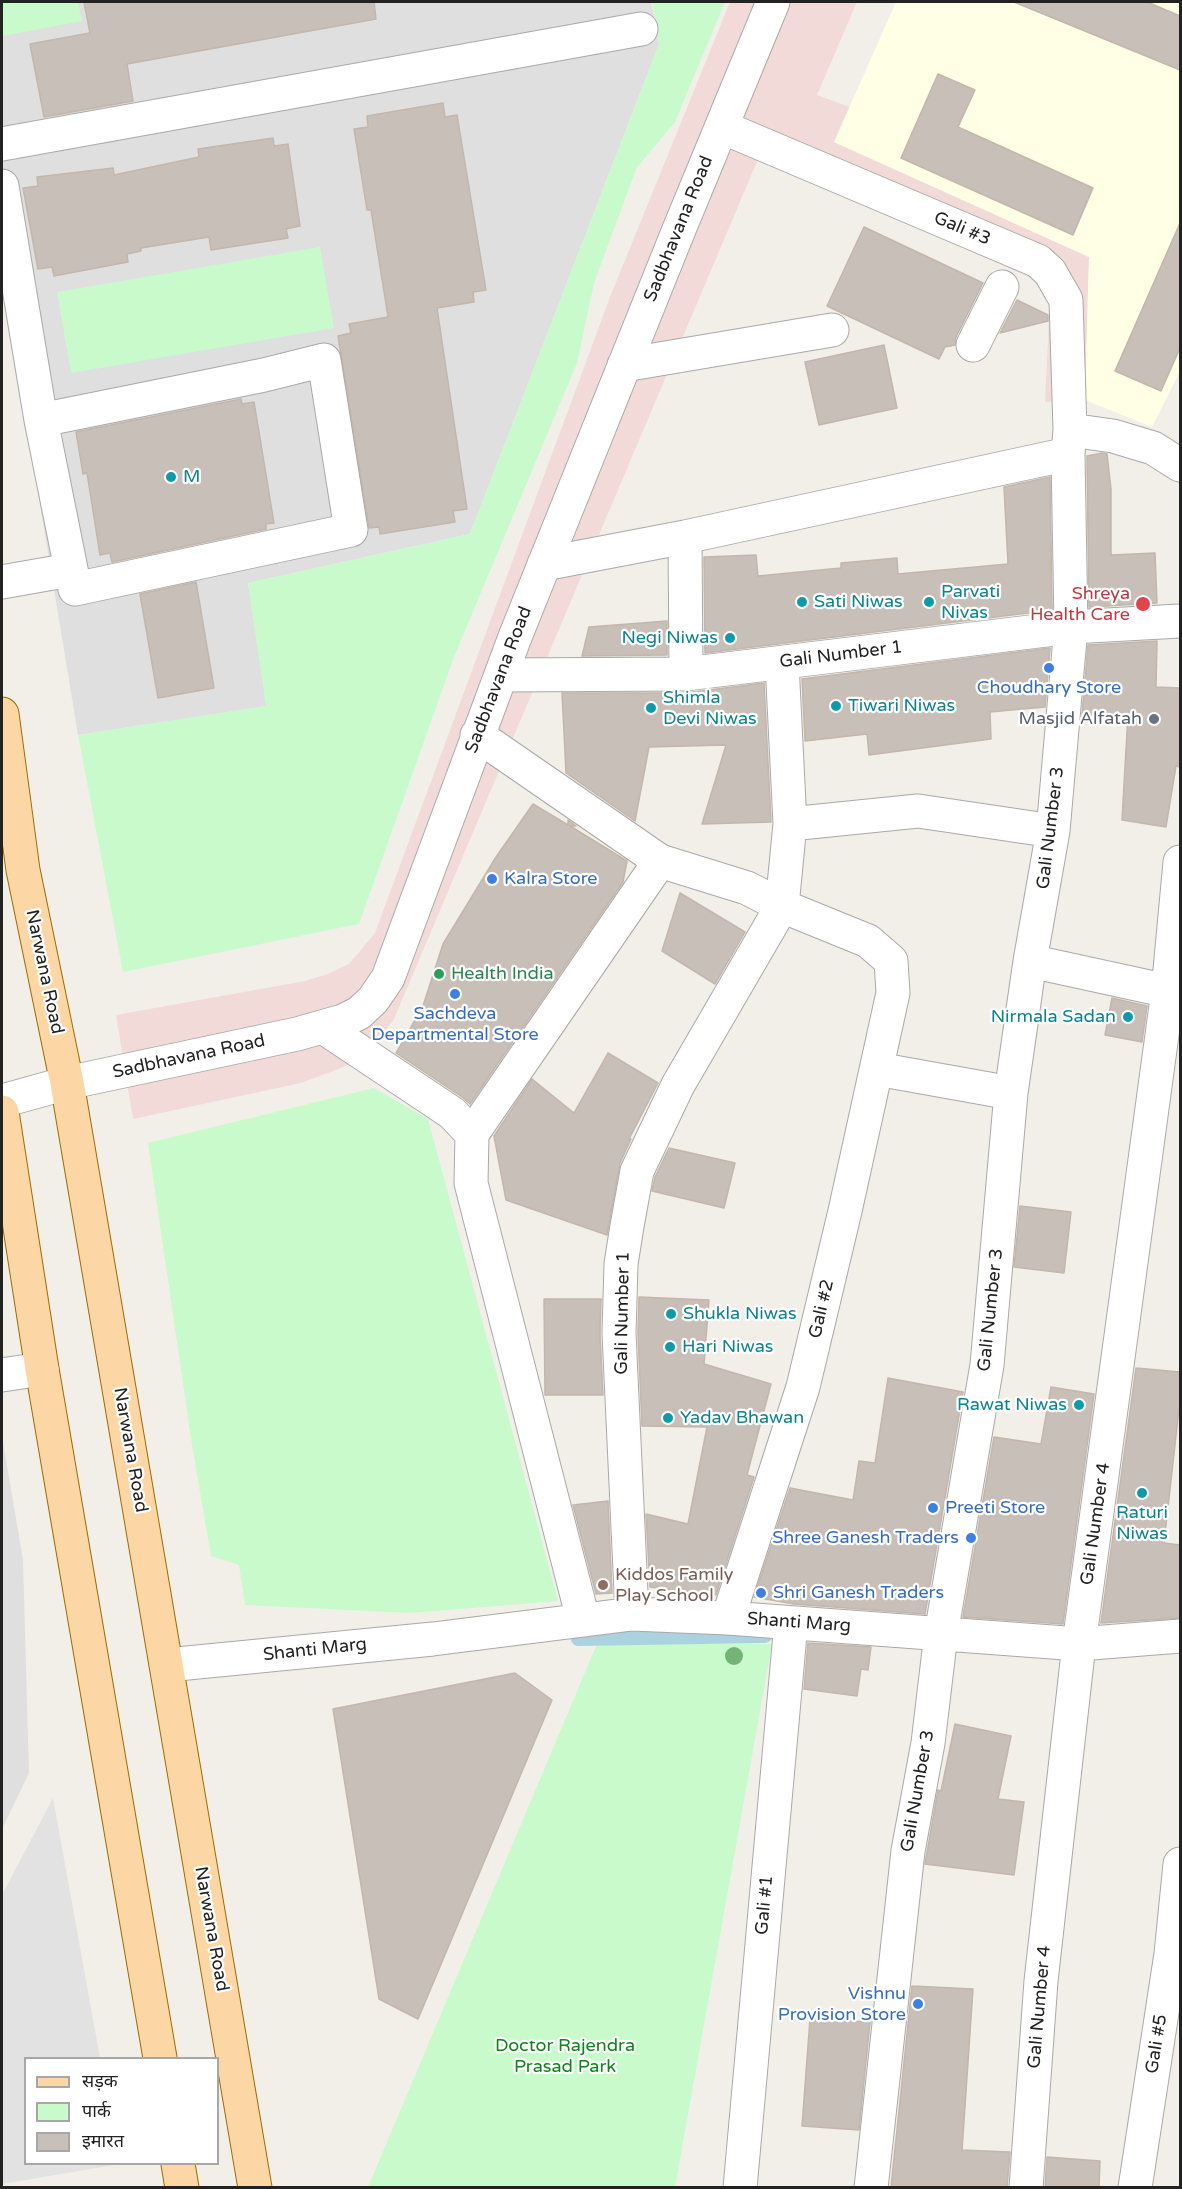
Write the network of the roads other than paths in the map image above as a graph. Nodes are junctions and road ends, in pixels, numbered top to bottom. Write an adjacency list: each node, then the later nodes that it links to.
1 (773, 2): 3 (street, Sadbhavana Road)
2 (641, 29): 4 (street)
3 (722, 127): 9 (street, Sadbhavana Road); 11 (street, Gali #3)
4 (2, 144)
5 (2, 186): 10 (street)
6 (1002, 287): 8 (street)
7 (832, 330): 9 (street)
8 (973, 345)
9 (624, 366): 14 (street, Sadbhavana Road)
10 (41, 420): 15 (street); 15 (street)
11 (1069, 442): 12 (street); 13 (street); 18 (street, Gali Number 3)
12 (1180, 465)
13 (685, 537): 14 (street); 20 (street)
14 (544, 564): 21 (street, Sadbhavana Road)
15 (70, 570): 16 (street)
16 (2, 582)
17 (1180, 621): 18 (street, Gali Number 1)
18 (1071, 627): 19 (street, Gali Number 1); 25 (street, Gali Number 3)
19 (782, 663): 20 (street, Gali Number 1); 24 (street)
20 (686, 674): 21 (street, Gali Number 1)
21 (501, 675): 23 (street, Sadbhavana Road)
22 (2, 714): 33 (main road, Narwana Road)
23 (477, 735): 26 (street, Gali #2); 31 (street, Sadbhavana Road)
24 (790, 824): 25 (street); 28 (street)
25 (1053, 831): 29 (street, Gali Number 3)
26 (660, 861): 28 (street, Gali #2); 37 (street)
27 (1180, 862): 30 (street, Gali Number 4)
28 (782, 906): 32 (street, Gali #2); 40 (street, Gali Number 1)
29 (1030, 961): 30 (street); 34 (street, Gali Number 3)
30 (1168, 991): 46 (street, Gali Number 4)
31 (322, 1027): 33 (street, Sadbhavana Road); 37 (street)
32 (877, 1069): 34 (street); 41 (street, Gali #2)
33 (67, 1083): 35 (street, Sadbhavana Road); 47 (main road, Narwana Road)
34 (1011, 1093): 44 (street, Gali Number 3)
35 (2, 1101)
36 (2, 1112): 38 (main road)
37 (472, 1134): 42 (street)
38 (42, 1369): 39 (street); 49 (main road)
39 (2, 1375)
40 (632, 1614): 41 (street, Shanti Marg); 42 (street, Shanti Marg)
41 (728, 1618): 43 (street, Shanti Marg)
42 (583, 1619): 47 (street, Shanti Marg)
43 (791, 1623): 44 (street, Shanti Marg); 53 (street, Gali #1)
44 (941, 1634): 46 (street, Shanti Marg); 54 (street, Gali Number 3)
45 (1180, 1636): 46 (street, Shanti Marg)
46 (1079, 1644): 55 (street, Gali Number 4)
47 (167, 1665): 52 (main road, Narwana Road)
48 (1180, 1864): 56 (street, Gali #5)
49 (160, 2057)
50 (178, 2165): 51 (main road)
51 (182, 2187)
52 (255, 2187)
53 (740, 2187)
54 (871, 2187)
55 (1026, 2187)
56 (1135, 2187)

